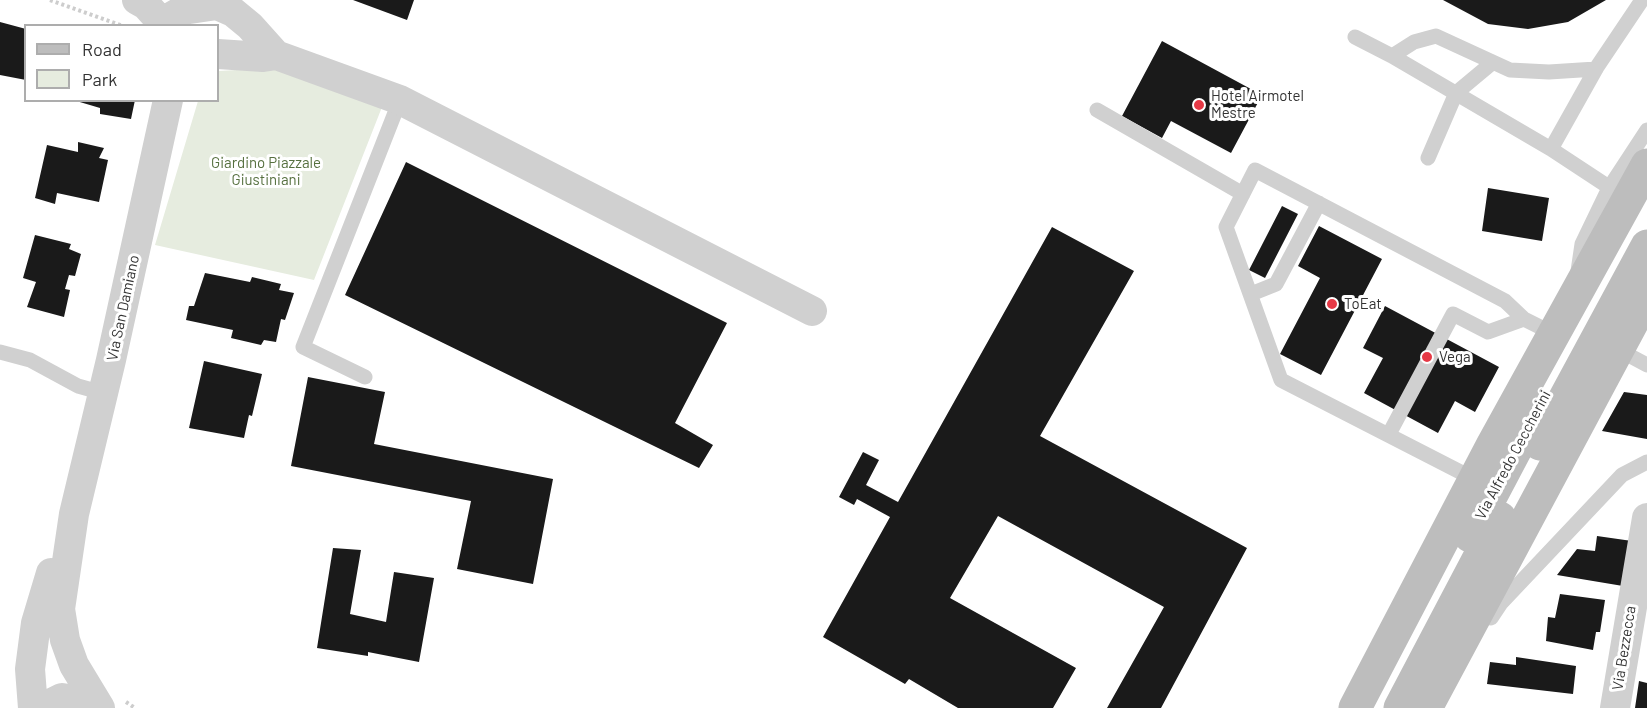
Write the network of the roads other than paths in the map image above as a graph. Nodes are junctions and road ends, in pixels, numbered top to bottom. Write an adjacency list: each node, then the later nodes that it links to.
1 (136, 0): 4 (street)
2 (1642, 0): 10 (lane)
3 (222, 2): 4 (street); 7 (street)
4 (164, 23)
5 (1354, 38): 8 (lane)
6 (219, 54): 7 (street)
7 (276, 55): 12 (street)
8 (1392, 56): 9 (lane); 11 (lane)
9 (1492, 63): 10 (lane); 11 (lane)
10 (1596, 69): 16 (lane)
11 (1456, 93): 16 (lane); 17 (lane)
12 (400, 100): 24 (street); 29 (lane)
13 (168, 102): 30 (street, Via San Damiano)
14 (1097, 110): 19 (lane)
15 (1647, 130): 20 (lane)
16 (1551, 149): 20 (lane)
17 (1428, 158)
18 (1647, 165): 20 (main road)
19 (1243, 194): 21 (lane); 23 (lane)
20 (1628, 197): 26 (main road); 36 (main road, Via Alfredo Ceccherini)
21 (1319, 203): 23 (lane); 26 (lane)
22 (1647, 246): 36 (main road, Via Alfredo Ceccherini)
23 (1251, 294): 31 (lane)
24 (812, 310)
25 (1636, 325): 28 (lane); 37 (main road)
26 (1538, 326): 31 (lane); 33 (main road)
27 (0, 352): 30 (lane)
28 (1647, 365)
29 (365, 377)
30 (103, 393): 34 (street, Via San Damiano)
31 (1389, 434): 33 (lane)
32 (1647, 462): 37 (lane)
33 (1474, 479): 41 (main road)
34 (74, 514): 38 (street, Via San Damiano); 40 (street, Via San Damiano)
35 (1647, 518): 45 (street, Via Bezzecca)
36 (1469, 555): 42 (main road, Via Alfredo Ceccherini); 43 (main road, Via Alfredo Ceccherini)
37 (1453, 656): 44 (main road)
38 (33, 708)
39 (42, 708): 40 (street)
40 (98, 708)
41 (1355, 708)
42 (1380, 708)
43 (1400, 708)
44 (1426, 708)
45 (1615, 708)

